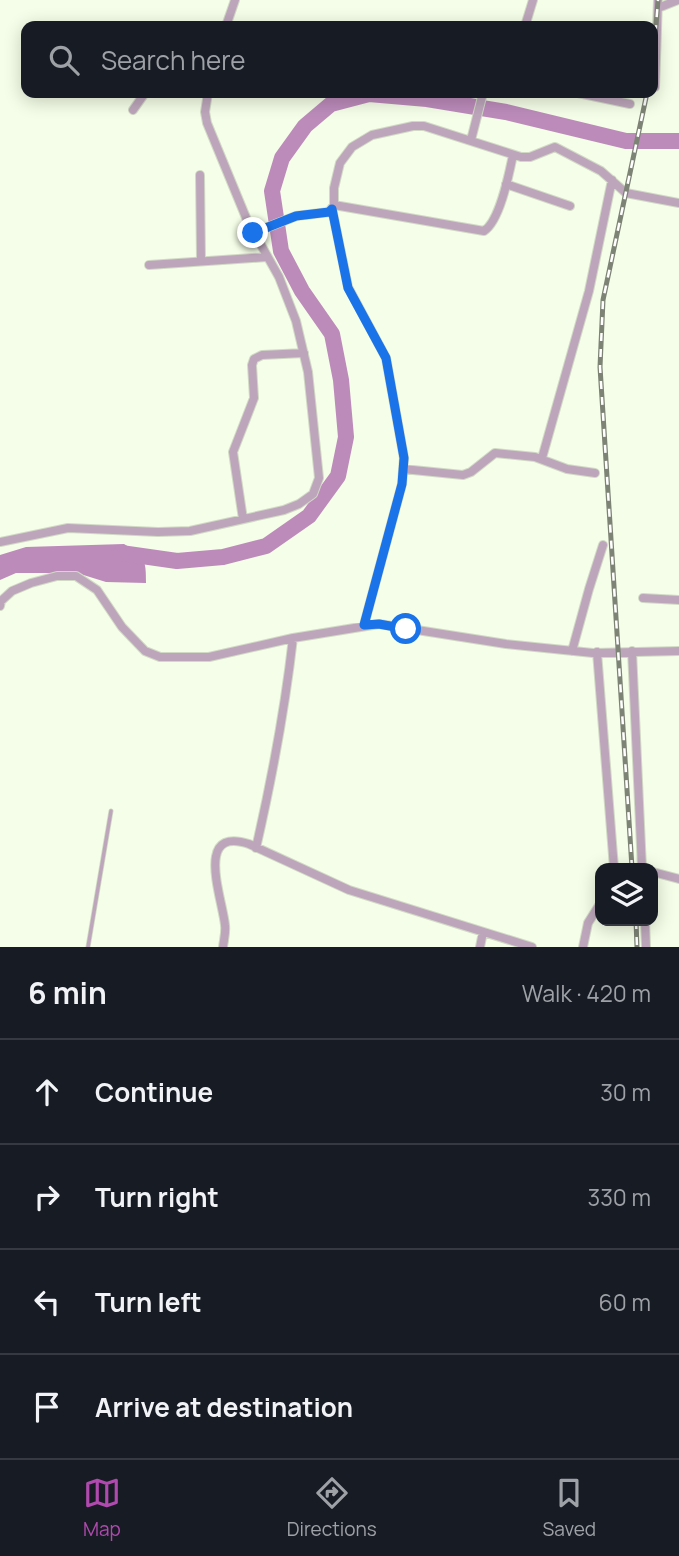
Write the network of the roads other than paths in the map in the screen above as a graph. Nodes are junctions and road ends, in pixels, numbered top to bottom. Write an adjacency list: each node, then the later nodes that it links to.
1 (235, 0): 5 (street)
2 (533, 0): 6 (street)
3 (678, 0): 4 (street)
4 (658, 4)
5 (228, 21)
6 (526, 21)
7 (141, 98): 12 (street)
8 (207, 98): 21 (street)
9 (482, 98): 13 (street)
10 (602, 98): 11 (street)
11 (630, 104)
12 (133, 110)
13 (471, 140): 14 (street); 20 (street)
14 (513, 155): 16 (street); 17 (street)
15 (200, 175): 23 (street)
16 (612, 180): 18 (street); 26 (street)
17 (506, 184): 19 (street); 20 (street)
18 (679, 203)
19 (570, 206)
20 (333, 207): 21 (street); 27 (street)
21 (253, 233): 22 (street)
22 (267, 257): 23 (street); 25 (street)
23 (201, 260): 24 (street)
24 (149, 265)
25 (304, 353): 29 (street); 29 (street)
26 (542, 458): 27 (street); 28 (street)
27 (404, 469): 35 (street)
28 (595, 473)
29 (243, 519): 30 (street)
30 (0, 542)
31 (603, 545): 38 (street)
32 (643, 598): 33 (street)
33 (679, 600)
34 (0, 606): 36 (street)
35 (364, 625): 36 (street); 38 (street)
36 (293, 638): 42 (street)
37 (679, 650): 39 (street)
38 (572, 651): 40 (street)
39 (632, 651): 40 (street); 44 (street)
40 (597, 652): 43 (street)
41 (111, 811): 50 (lane)
42 (256, 848): 49 (street); 51 (street)
43 (614, 863)
44 (642, 863)
45 (658, 873): 46 (street)
46 (679, 879)
47 (595, 912): 54 (street)
48 (645, 926): 55 (street)
49 (483, 932): 52 (street); 53 (street)
50 (88, 947)
51 (223, 947)
52 (480, 947)
53 (532, 947)
54 (583, 947)
55 (646, 947)

